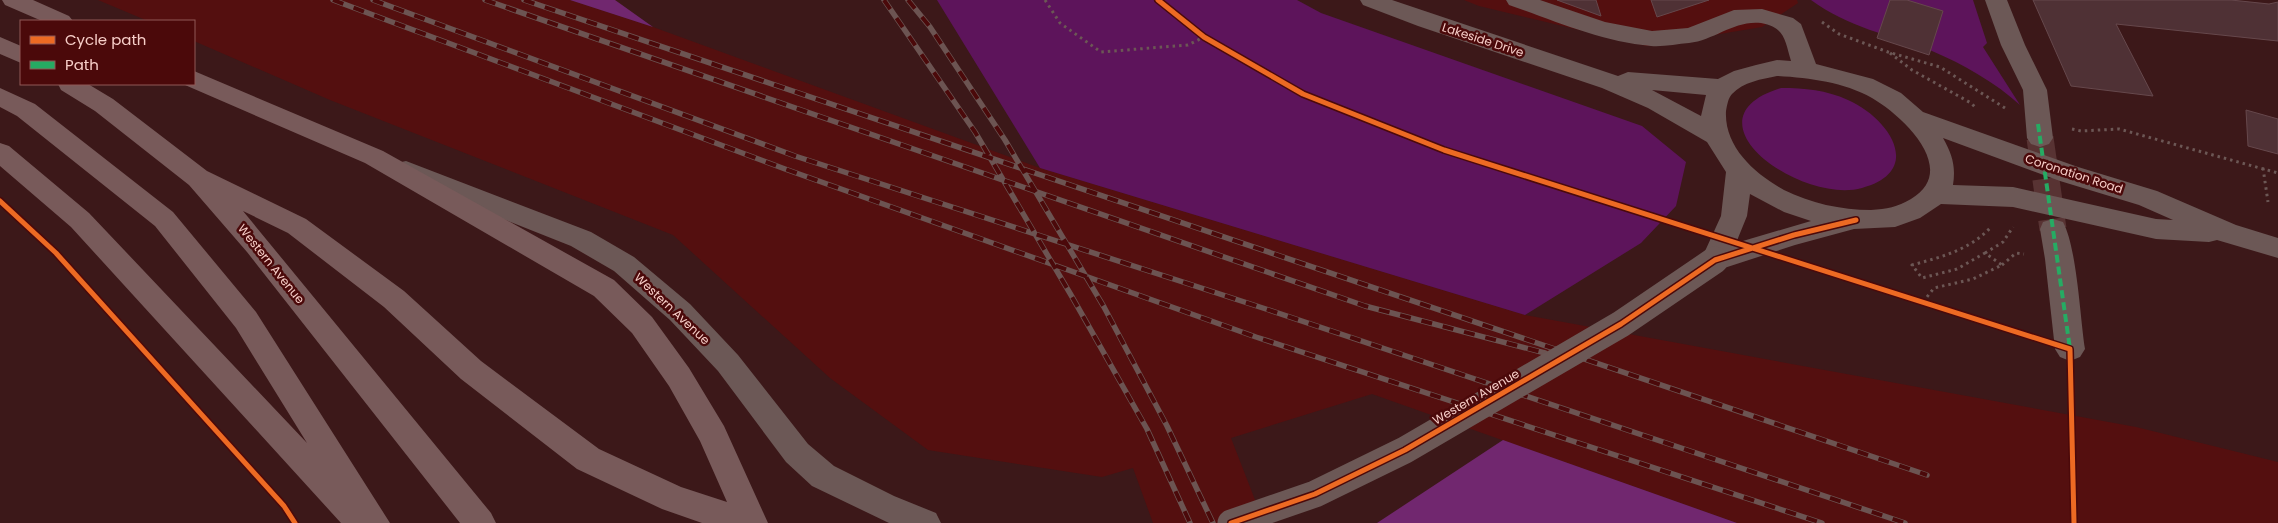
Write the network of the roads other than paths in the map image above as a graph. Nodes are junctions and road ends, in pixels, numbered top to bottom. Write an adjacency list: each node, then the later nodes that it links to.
1 (12, 0): 5 (highway)
2 (1371, 0): 9 (street, Lakeside Drive)
3 (1517, 0): 8 (street)
4 (1996, 0): 15 (street)
5 (59, 20)
6 (0, 45): 7 (highway)
7 (20, 55)
8 (1806, 69): 12 (street); 14 (street)
9 (1596, 77): 12 (street, Lakeside Drive); 16 (street, Lakeside Drive)
10 (195, 79): 18 (highway)
11 (72, 85): 20 (highway, Western Avenue)
12 (1722, 88): 16 (street)
13 (0, 96): 29 (highway)
14 (1918, 119): 21 (street); 24 (street, Coronation Road)
15 (2039, 131)
16 (1716, 134): 19 (street)
17 (0, 152): 28 (highway)
18 (374, 157): 32 (highway); 33 (street, Western Avenue)
19 (1739, 170): 22 (street); 26 (street)
20 (198, 178): 30 (highway, Western Avenue); 31 (highway)
21 (1936, 194): 22 (street); 24 (street, Coronation Road)
22 (1856, 220): 26 (street, Western Avenue)
23 (2053, 229): 27 (street)
24 (2228, 233): 25 (street, Coronation Road)
25 (2278, 248)
26 (1715, 260): 34 (street, Western Avenue, bridge)
27 (2070, 349)
28 (362, 523)
29 (374, 523)
30 (480, 523)
31 (746, 523)
32 (752, 523)
33 (925, 523)
34 (1231, 523)

